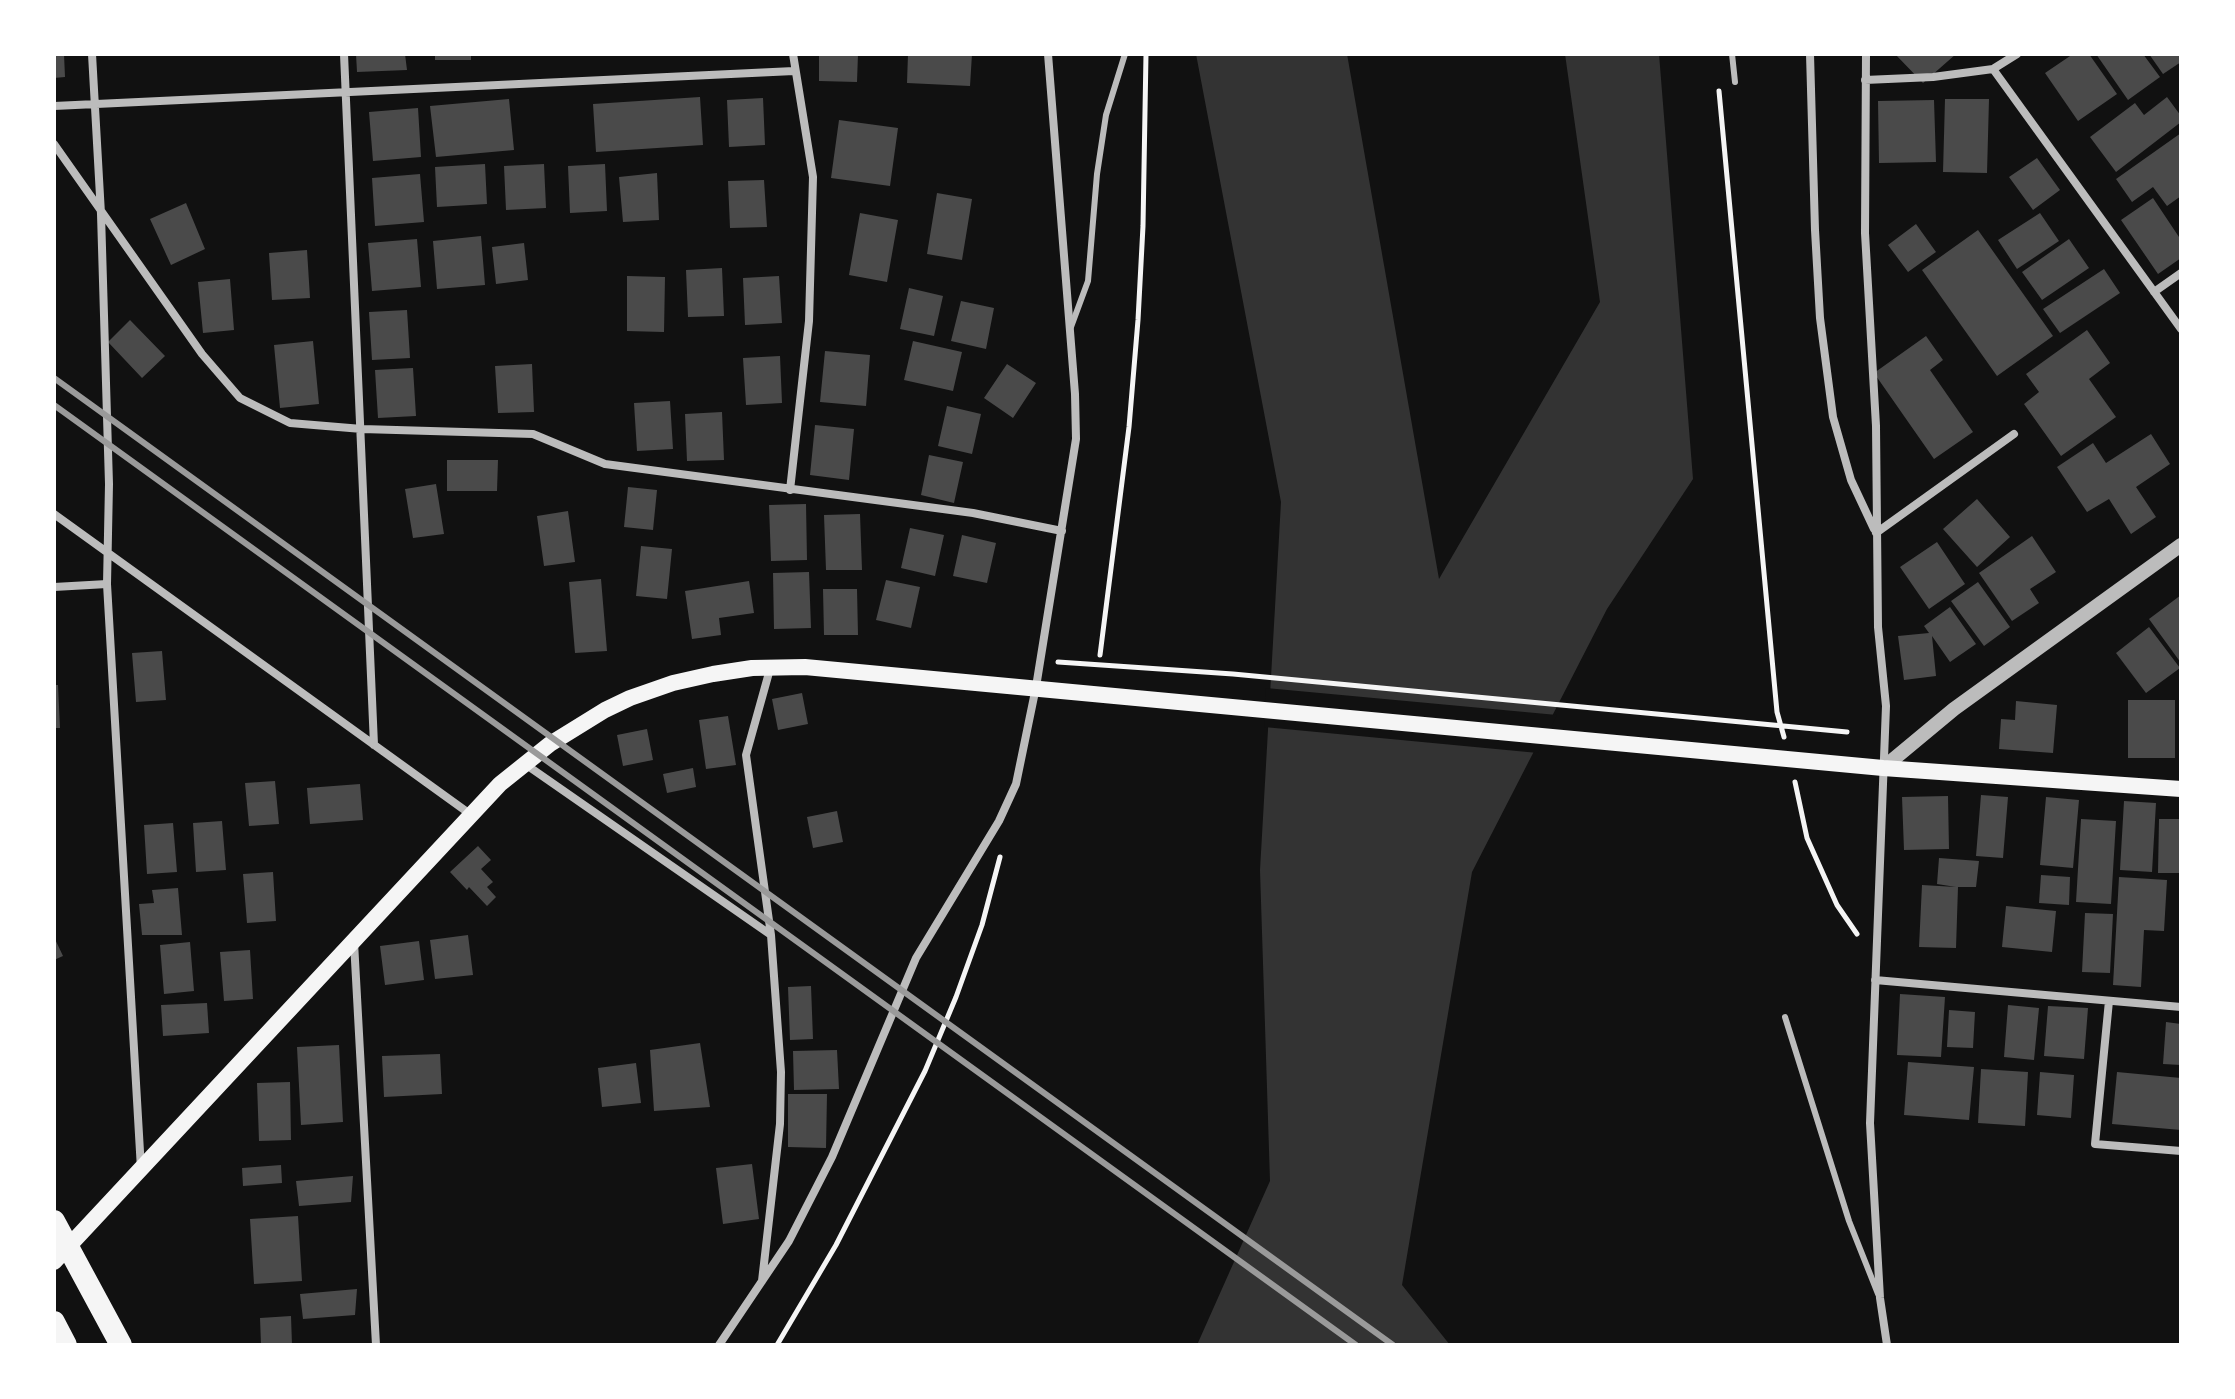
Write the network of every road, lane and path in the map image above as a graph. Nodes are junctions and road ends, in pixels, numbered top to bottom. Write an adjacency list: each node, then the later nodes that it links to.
1 (92, 54): 17 (street)
2 (344, 54): 16 (street)
3 (793, 54): 12 (street)
4 (1048, 54): 23 (street)
5 (1125, 54): 23 (lane)
6 (1146, 54): 35 (path)
7 (1732, 54): 14 (lane)
8 (1810, 54): 30 (street)
9 (1866, 54): 13 (street)
10 (2017, 54): 11 (street)
11 (1993, 69): 13 (street); 22 (street)
12 (794, 71): 16 (street); 27 (street)
13 (1865, 80): 30 (street)
14 (1735, 82)
15 (1719, 84): 40 (path)
16 (345, 90): 17 (street); 25 (street)
17 (94, 103): 18 (street); 20 (street)
18 (54, 106)
19 (54, 144): 20 (street)
20 (101, 214): 25 (street); 32 (street)
21 (2181, 273): 22 (street)
22 (2154, 292): 24 (street)
23 (1070, 329): 29 (street)
24 (2181, 329)
25 (362, 429): 27 (street); 41 (street)
26 (2014, 434): 30 (street)
27 (790, 490): 29 (street)
28 (54, 514): 32 (street)
29 (1062, 531): 38 (street)
30 (1876, 533): 43 (street)
31 (2181, 545): 43 (street)
32 (106, 553): 33 (street); 41 (street)
33 (107, 584): 34 (street); 56 (street)
34 (54, 587)
35 (1100, 655)
36 (1053, 661): 39 (path)
37 (770, 668): 38 (main road); 42 (main road); 48 (street)
38 (1042, 688): 43 (main road); 59 (street)
39 (1847, 732)
40 (1785, 741)
41 (374, 745): 46 (street)
42 (524, 764): 46 (main road); 48 (street)
43 (1883, 768): 45 (main road); 50 (street)
44 (1793, 771): 50 (path)
45 (2181, 789)
46 (470, 814): 49 (main road)
47 (982, 925): 66 (path)
48 (771, 935): 59 (street)
49 (354, 940): 56 (main road); 64 (street)
50 (1876, 948): 51 (street)
51 (1875, 980): 52 (street); 60 (street)
52 (2109, 1001): 53 (street); 55 (street)
53 (2181, 1007)
54 (1785, 1017): 60 (lane)
55 (2181, 1151)
56 (141, 1170): 58 (main road)
57 (54, 1221): 58 (highway)
58 (61, 1254): 63 (highway)
59 (761, 1283): 65 (street)
60 (1880, 1298): 67 (street)
61 (54, 1322): 62 (highway)
62 (66, 1345)
63 (121, 1345)
64 (376, 1345)
65 (719, 1345)
66 (777, 1345)
67 (1887, 1345)

